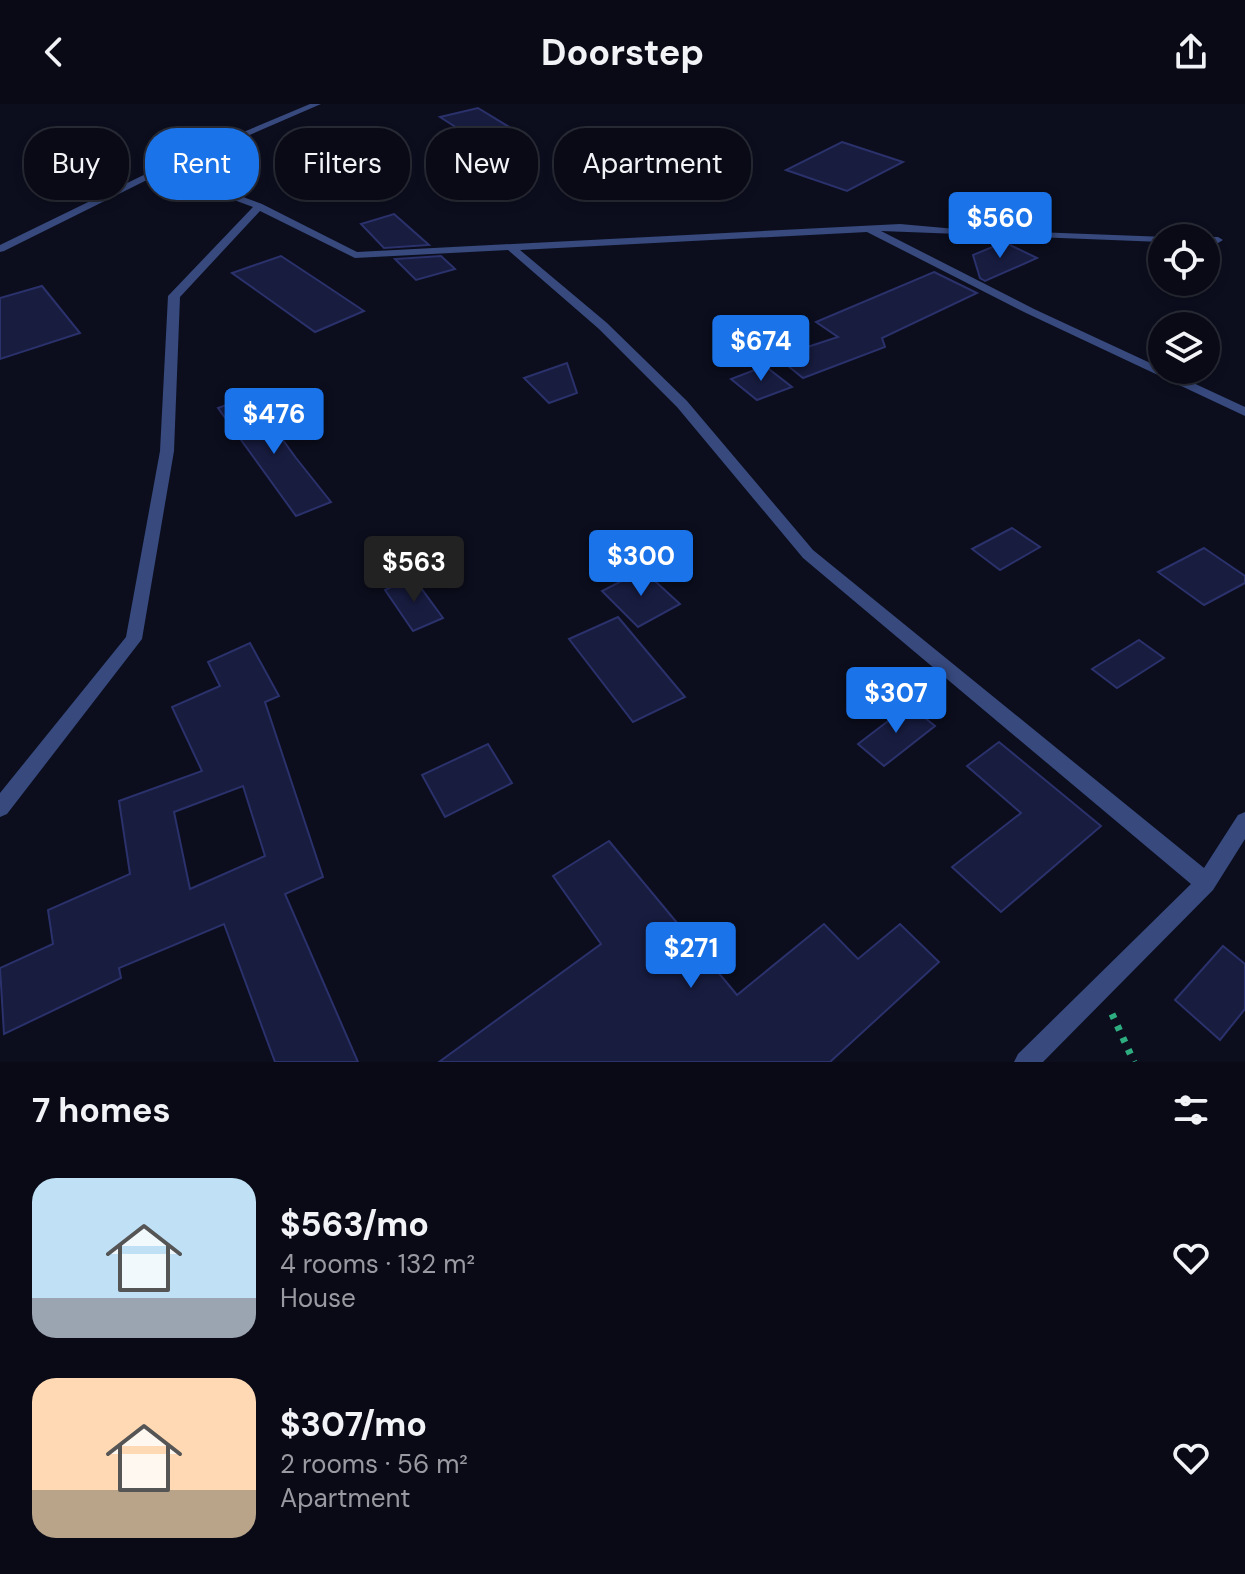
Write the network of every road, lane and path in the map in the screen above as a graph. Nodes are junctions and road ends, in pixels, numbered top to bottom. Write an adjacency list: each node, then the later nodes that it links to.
1 (317, 104): 2 (street)
2 (259, 129)
3 (145, 178): 9 (street)
4 (243, 200): 5 (street)
5 (259, 206): 8 (street); 11 (street)
6 (870, 229): 7 (street); 8 (street); 10 (street)
7 (1148, 239)
8 (510, 247): 13 (street)
9 (0, 249)
10 (1245, 412)
11 (0, 808)
12 (1245, 821): 13 (street)
13 (1206, 883): 14 (street)
14 (1100, 988): 15 (street); 16 (path)
15 (1026, 1062)
16 (1134, 1062)

